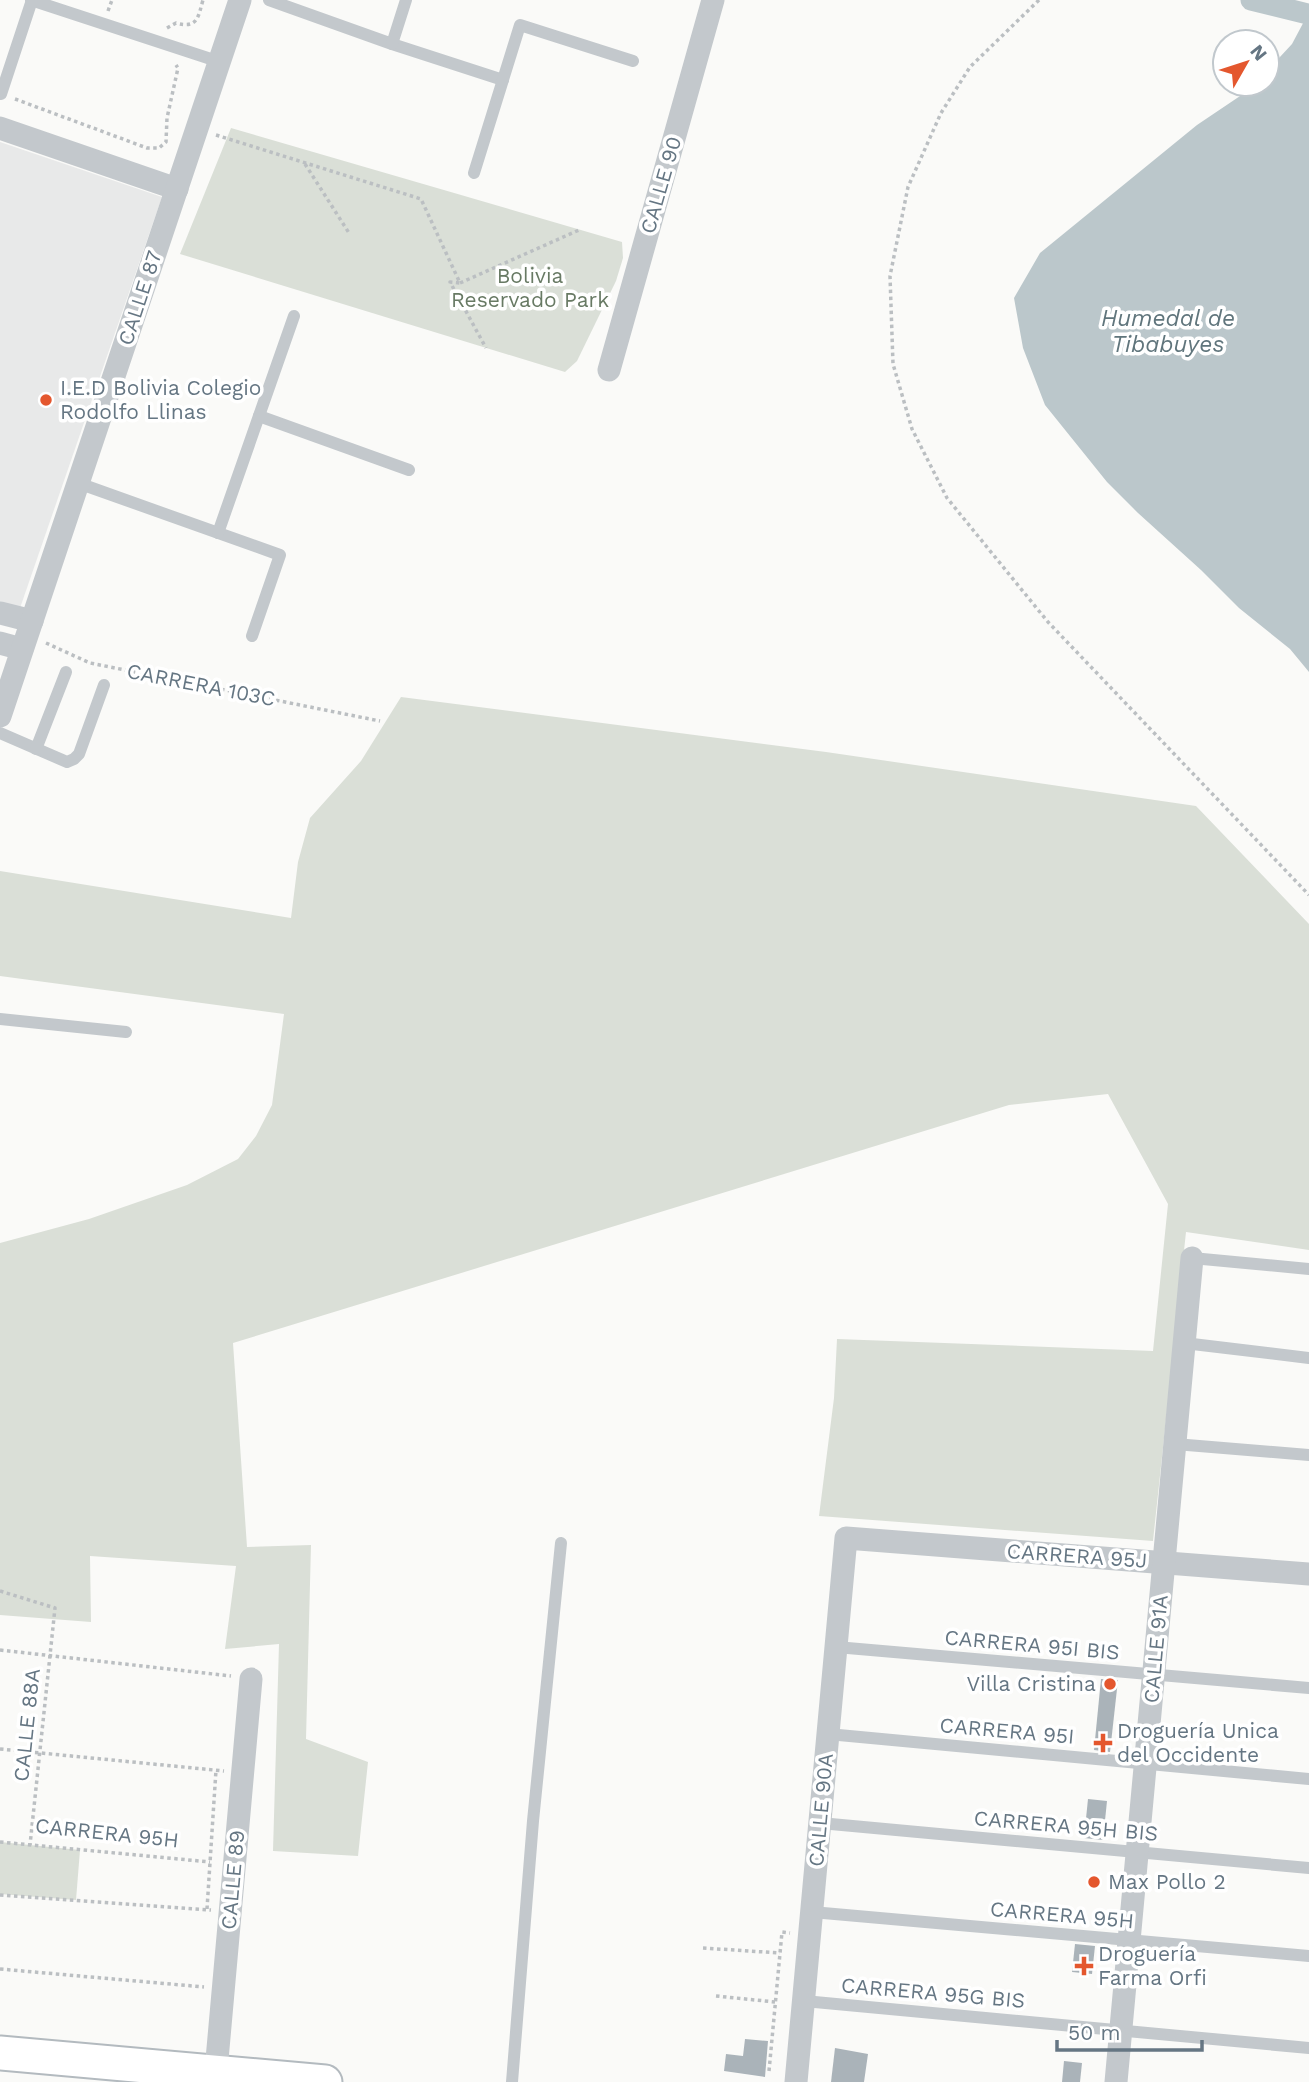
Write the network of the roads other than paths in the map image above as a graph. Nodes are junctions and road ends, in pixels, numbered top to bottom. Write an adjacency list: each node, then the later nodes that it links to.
1 (32, 0): 8 (lane); 10 (lane)
2 (240, 0): 8 (street, CALLE 87)
3 (270, 0): 6 (lane)
4 (406, 0): 6 (lane)
5 (713, 0): 15 (street, CALLE 90)
6 (392, 44): 9 (lane)
7 (633, 61): 9 (lane)
8 (219, 62): 13 (street, CALLE 87)
9 (503, 80): 12 (lane)
10 (1, 94)
11 (0, 128): 13 (street)
12 (474, 173)
13 (177, 189): 18 (street, CALLE 87)
14 (294, 316): 16 (lane)
15 (609, 370)
16 (259, 416): 17 (lane); 19 (lane)
17 (409, 470)
18 (78, 483): 19 (lane); 21 (street, CALLE 87)
19 (218, 533): 22 (lane)
20 (0, 612): 21 (street)
21 (27, 635): 23 (street); 26 (street, CALLE 87)
22 (252, 636)
23 (0, 643)
24 (66, 672): 28 (lane)
25 (104, 685): 28 (lane)
26 (0, 716)
27 (0, 733): 28 (lane)
28 (36, 749)
29 (0, 1019): 30 (lane)
30 (126, 1032)
31 (1192, 1258): 32 (lane); 33 (street, CALLE 91A)
32 (1309, 1269)
33 (1184, 1343): 34 (lane); 35 (street, CALLE 91A)
34 (1309, 1358)
35 (1175, 1444): 36 (lane); 39 (street, CALLE 91A)
36 (1309, 1455)
37 (846, 1538): 39 (street, CARRERA 95J); 41 (street, CALLE 90A)
38 (561, 1543): 60 (lane)
39 (1164, 1563): 40 (street, CARRERA 95J); 42 (street, CALLE 91A)
40 (1309, 1574)
41 (836, 1647): 42 (lane, CARRERA 95I BIS); 45 (street, CALLE 90A)
42 (1153, 1674): 44 (lane, CARRERA 95I BIS); 46 (street, CALLE 91A)
43 (251, 1679): 58 (street, CALLE 89)
44 (1309, 1688)
45 (828, 1734): 46 (lane, CARRERA 95I); 48 (street, CALLE 90A)
46 (1145, 1764): 47 (lane, CARRERA 95I); 49 (street, CALLE 91A)
47 (1309, 1779)
48 (820, 1823): 49 (lane, CARRERA 95H BIS); 51 (street, CALLE 90A)
49 (1137, 1852): 50 (lane, CARRERA 95H BIS); 52 (street, CALLE 91A)
50 (1309, 1868)
51 (812, 1912): 52 (lane, CARRERA 95H); 54 (street, CALLE 90A)
52 (1129, 1941): 53 (lane, CARRERA 95H); 55 (street, CALLE 91A)
53 (1309, 1956)
54 (804, 2001): 55 (lane, CARRERA 95G BIS); 61 (street, CALLE 90A)
55 (1121, 2030): 56 (lane, CARRERA 95G BIS); 62 (street, CALLE 91A)
56 (1309, 2048)
57 (0, 2053): 58 (street)
58 (216, 2077): 59 (street)
59 (326, 2082)
60 (512, 2082)
61 (796, 2082)
62 (1116, 2082)

